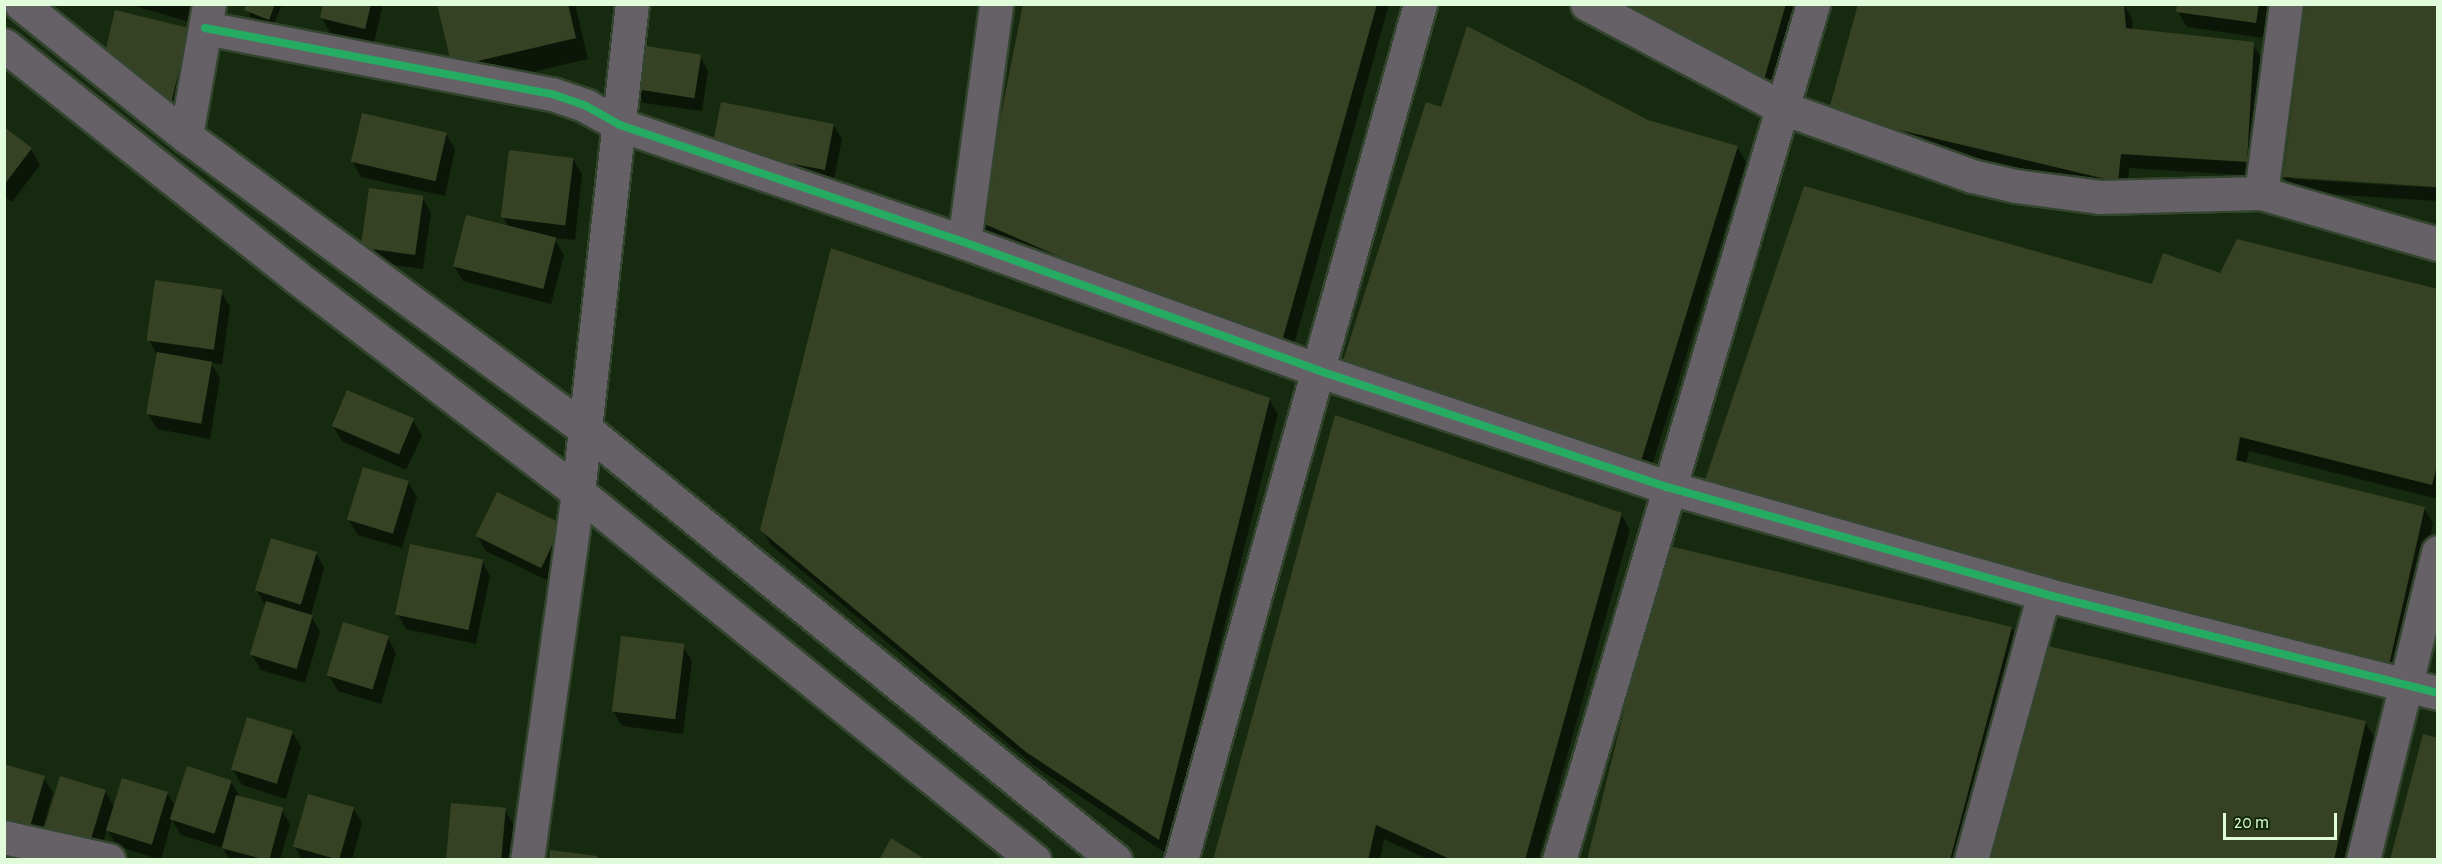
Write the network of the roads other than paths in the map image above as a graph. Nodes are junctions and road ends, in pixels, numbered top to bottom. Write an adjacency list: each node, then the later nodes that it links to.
1 (21, 4): 12 (street)
2 (632, 4): 11 (street)
3 (996, 4): 14 (street)
4 (1420, 4): 16 (street)
5 (1587, 4): 10 (street)
6 (1813, 4): 10 (street)
7 (2286, 4): 13 (street)
8 (207, 16): 11 (street); 12 (street)
9 (4, 45): 19 (street)
10 (1783, 108): 13 (street); 18 (street)
11 (620, 124): 14 (street); 17 (street)
12 (186, 136): 17 (street)
13 (2261, 193): 15 (street)
14 (964, 242): 16 (street)
15 (2438, 244)
16 (1317, 370): 18 (street); 29 (street)
17 (584, 428): 19 (street); 28 (street)
18 (1667, 487): 21 (street); 30 (street)
19 (578, 492): 26 (street); 27 (street)
20 (2438, 552): 22 (street)
21 (2044, 594): 22 (street); 31 (street)
22 (2404, 685): 23 (street); 32 (street)
23 (2438, 693)
24 (4, 837): 25 (street)
25 (109, 860)
26 (527, 860)
27 (1034, 860)
28 (1115, 860)
29 (1181, 860)
30 (1559, 860)
31 (1971, 860)
32 (2363, 860)

